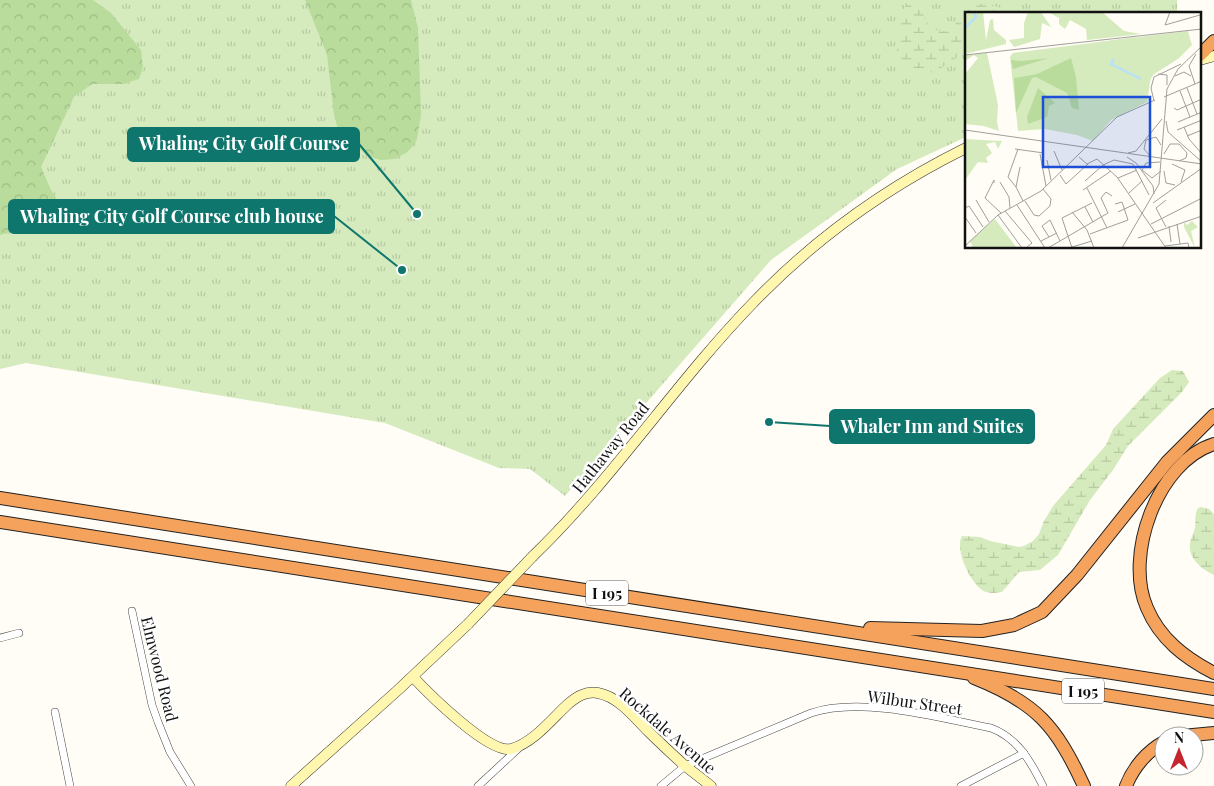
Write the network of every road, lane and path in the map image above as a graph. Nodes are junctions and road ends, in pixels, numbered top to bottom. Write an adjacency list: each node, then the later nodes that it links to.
1 (1214, 41): 2 (highway)
2 (1202, 53)
3 (965, 149): 14 (main road, Hathaway Road, bridge)
4 (1214, 415): 9 (highway)
5 (1214, 444): 13 (highway)
6 (0, 498): 9 (highway, I 195)
7 (0, 522): 12 (highway, I 195)
8 (132, 611): 23 (street, Elmwood Road)
9 (821, 626): 15 (highway, I 195)
10 (19, 633): 11 (street)
11 (0, 638)
12 (953, 670): 17 (highway, I 195); 30 (highway)
13 (1214, 673)
14 (413, 676): 18 (main road, Rockdale Avenue); 24 (main road, Hathaway Road)
15 (1214, 689)
16 (55, 712): 22 (street)
17 (1214, 712)
18 (525, 743): 21 (main road, Rockdale Avenue); 25 (street)
19 (1154, 749): 31 (highway)
20 (1024, 753): 21 (street, Wilbur Street); 28 (street); 29 (street, Wilbur Street)
21 (685, 766): 26 (street, Wilbur Street); 27 (main road, Rockdale Avenue)
22 (70, 786)
23 (191, 786)
24 (291, 786)
25 (478, 786)
26 (661, 786)
27 (711, 786)
28 (961, 786)
29 (1043, 786)
30 (1084, 786)
31 (1126, 786)

